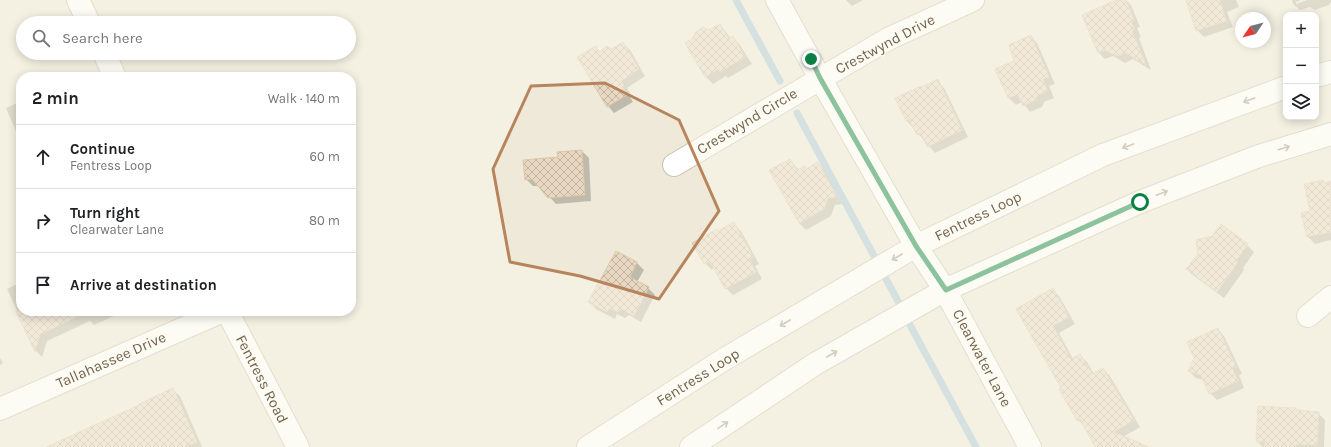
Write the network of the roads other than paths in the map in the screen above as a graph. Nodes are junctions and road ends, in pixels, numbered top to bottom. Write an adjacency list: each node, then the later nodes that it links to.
1 (78, 0): 4 (street)
2 (777, 0): 9 (street, Clearwater Lane)
3 (973, 0): 9 (street, Crestwynd Drive)
4 (86, 16)
5 (107, 60): 6 (street)
6 (113, 72)
7 (1331, 72): 8 (street)
8 (1319, 75)
9 (820, 78): 12 (street, Crestwynd Circle); 13 (street, Clearwater Lane)
10 (1283, 88): 13 (street, Fentress Loop, one-way to 13)
11 (1331, 134): 14 (street, one-way to 11)
12 (674, 165)
13 (916, 246): 14 (street, Clearwater Lane); 21 (street, Fentress Loop, one-way to 21)
14 (946, 290): 22 (street, one-way to 14); 23 (street, Clearwater Lane)
15 (1331, 297): 18 (street)
16 (212, 316): 19 (street, Tallahassee Drive)
17 (230, 316): 20 (street, Fentress Road)
18 (1308, 316)
19 (0, 409)
20 (298, 447)
21 (588, 447)
22 (691, 447)
23 (1030, 447)

